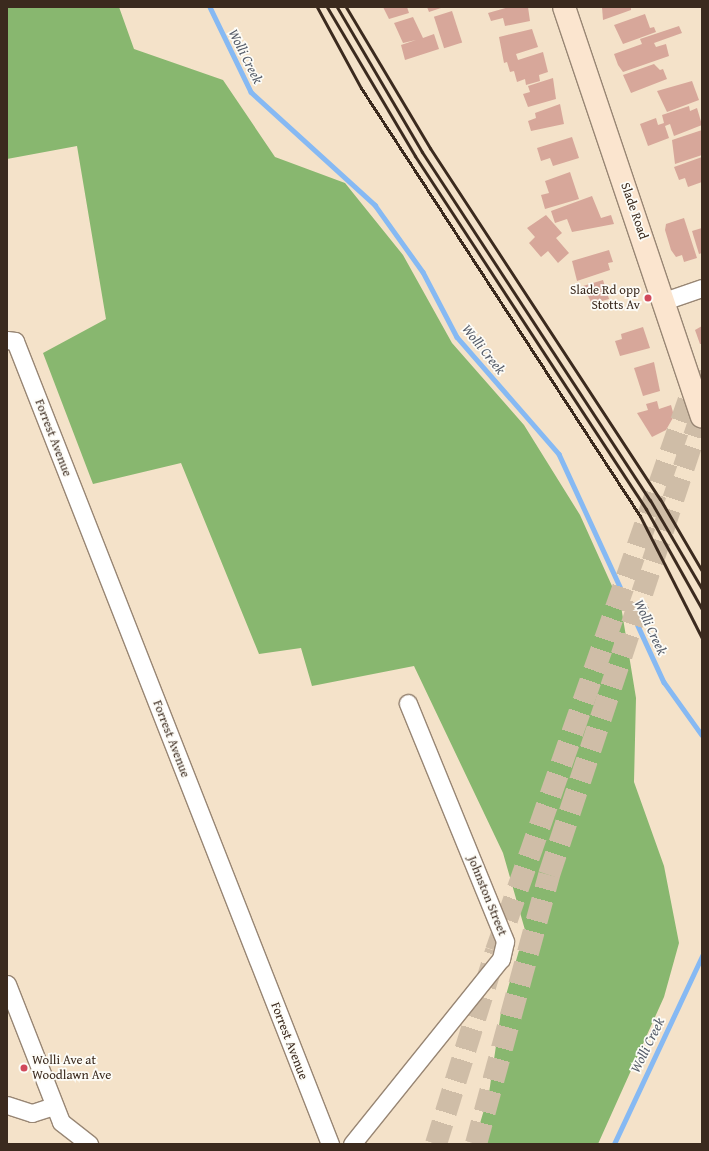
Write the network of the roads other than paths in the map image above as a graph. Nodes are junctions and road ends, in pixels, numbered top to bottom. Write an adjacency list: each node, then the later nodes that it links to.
1 (564, 7): 3 (main road, Slade Road)
2 (702, 288): 3 (street)
3 (664, 301): 5 (main road, Slade Road)
4 (8, 339): 11 (street, Forrest Avenue)
5 (702, 416)
6 (408, 703): 12 (street, Johnston Street)
7 (7, 984): 9 (street)
8 (7, 1105): 9 (street)
9 (54, 1106): 10 (street)
10 (89, 1144)
11 (330, 1144)
12 (352, 1144)

